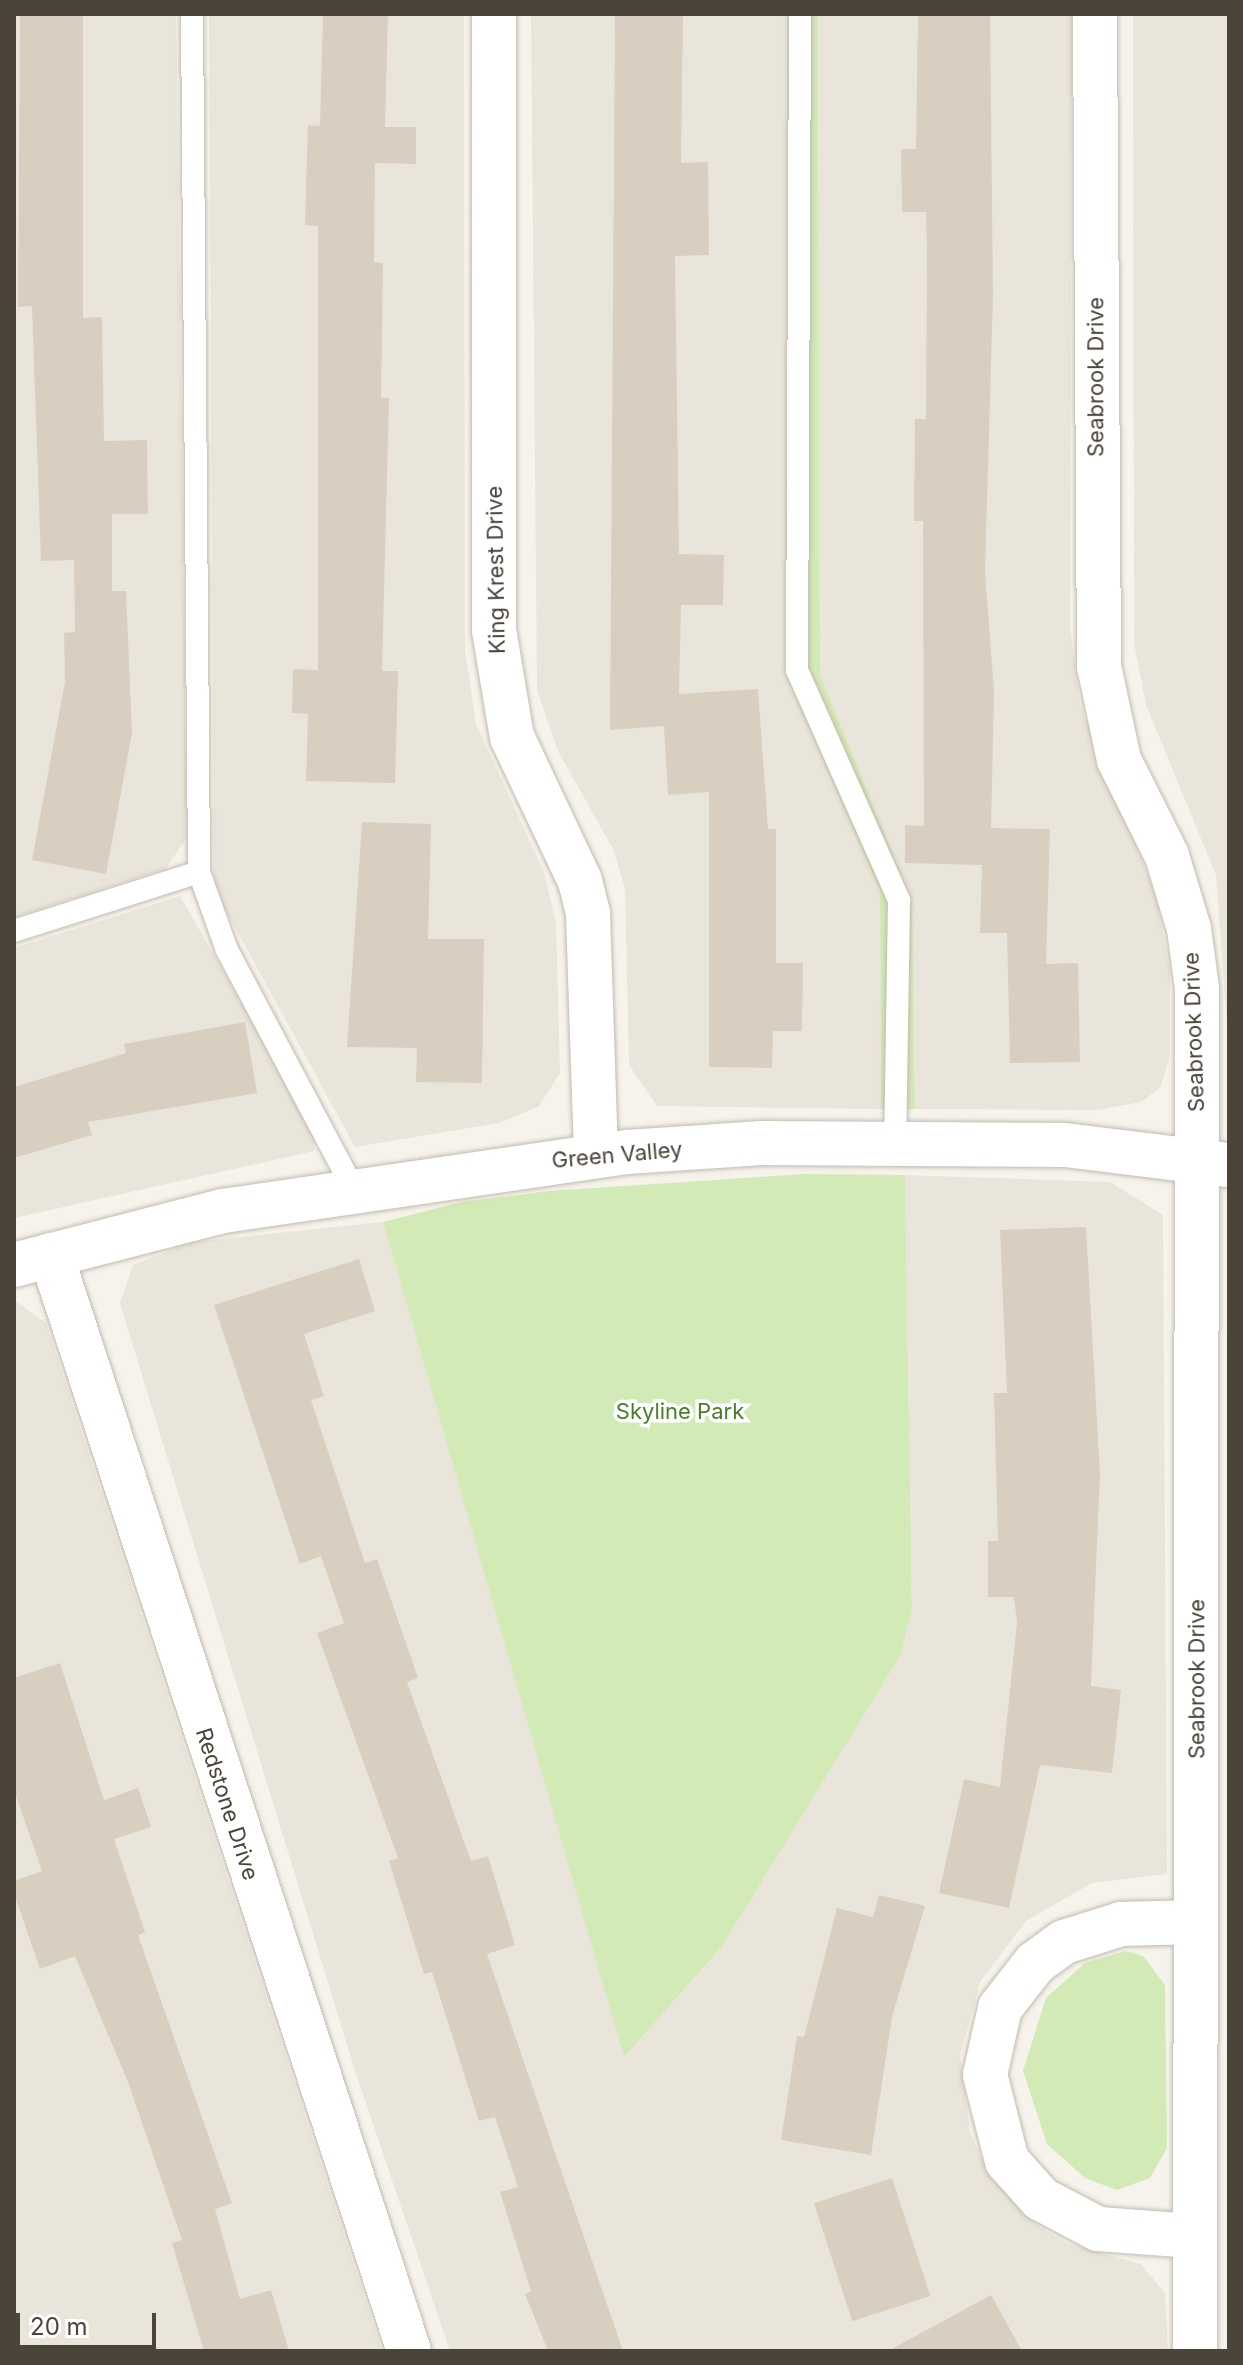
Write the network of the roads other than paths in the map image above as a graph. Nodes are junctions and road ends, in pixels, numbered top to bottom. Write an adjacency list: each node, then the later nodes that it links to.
1 (192, 14): 5 (lane)
2 (494, 14): 8 (street, King Krest Drive)
3 (800, 14): 7 (lane)
4 (1095, 14): 9 (street, Seabrook Drive)
5 (199, 872): 6 (lane); 10 (lane)
6 (14, 931)
7 (895, 1144): 8 (street, Green Valley); 9 (street, Green Valley)
8 (596, 1155): 10 (street, Green Valley)
9 (1214, 1164): 12 (street, Seabrook Drive)
10 (354, 1190): 11 (street, Green Valley)
11 (32, 1260): 14 (street, Redstone Drive)
12 (1196, 1922): 13 (street, Seabrook Drive); 13 (street)
13 (1193, 2236): 15 (street, Seabrook Drive)
14 (409, 2351)
15 (1195, 2351)

